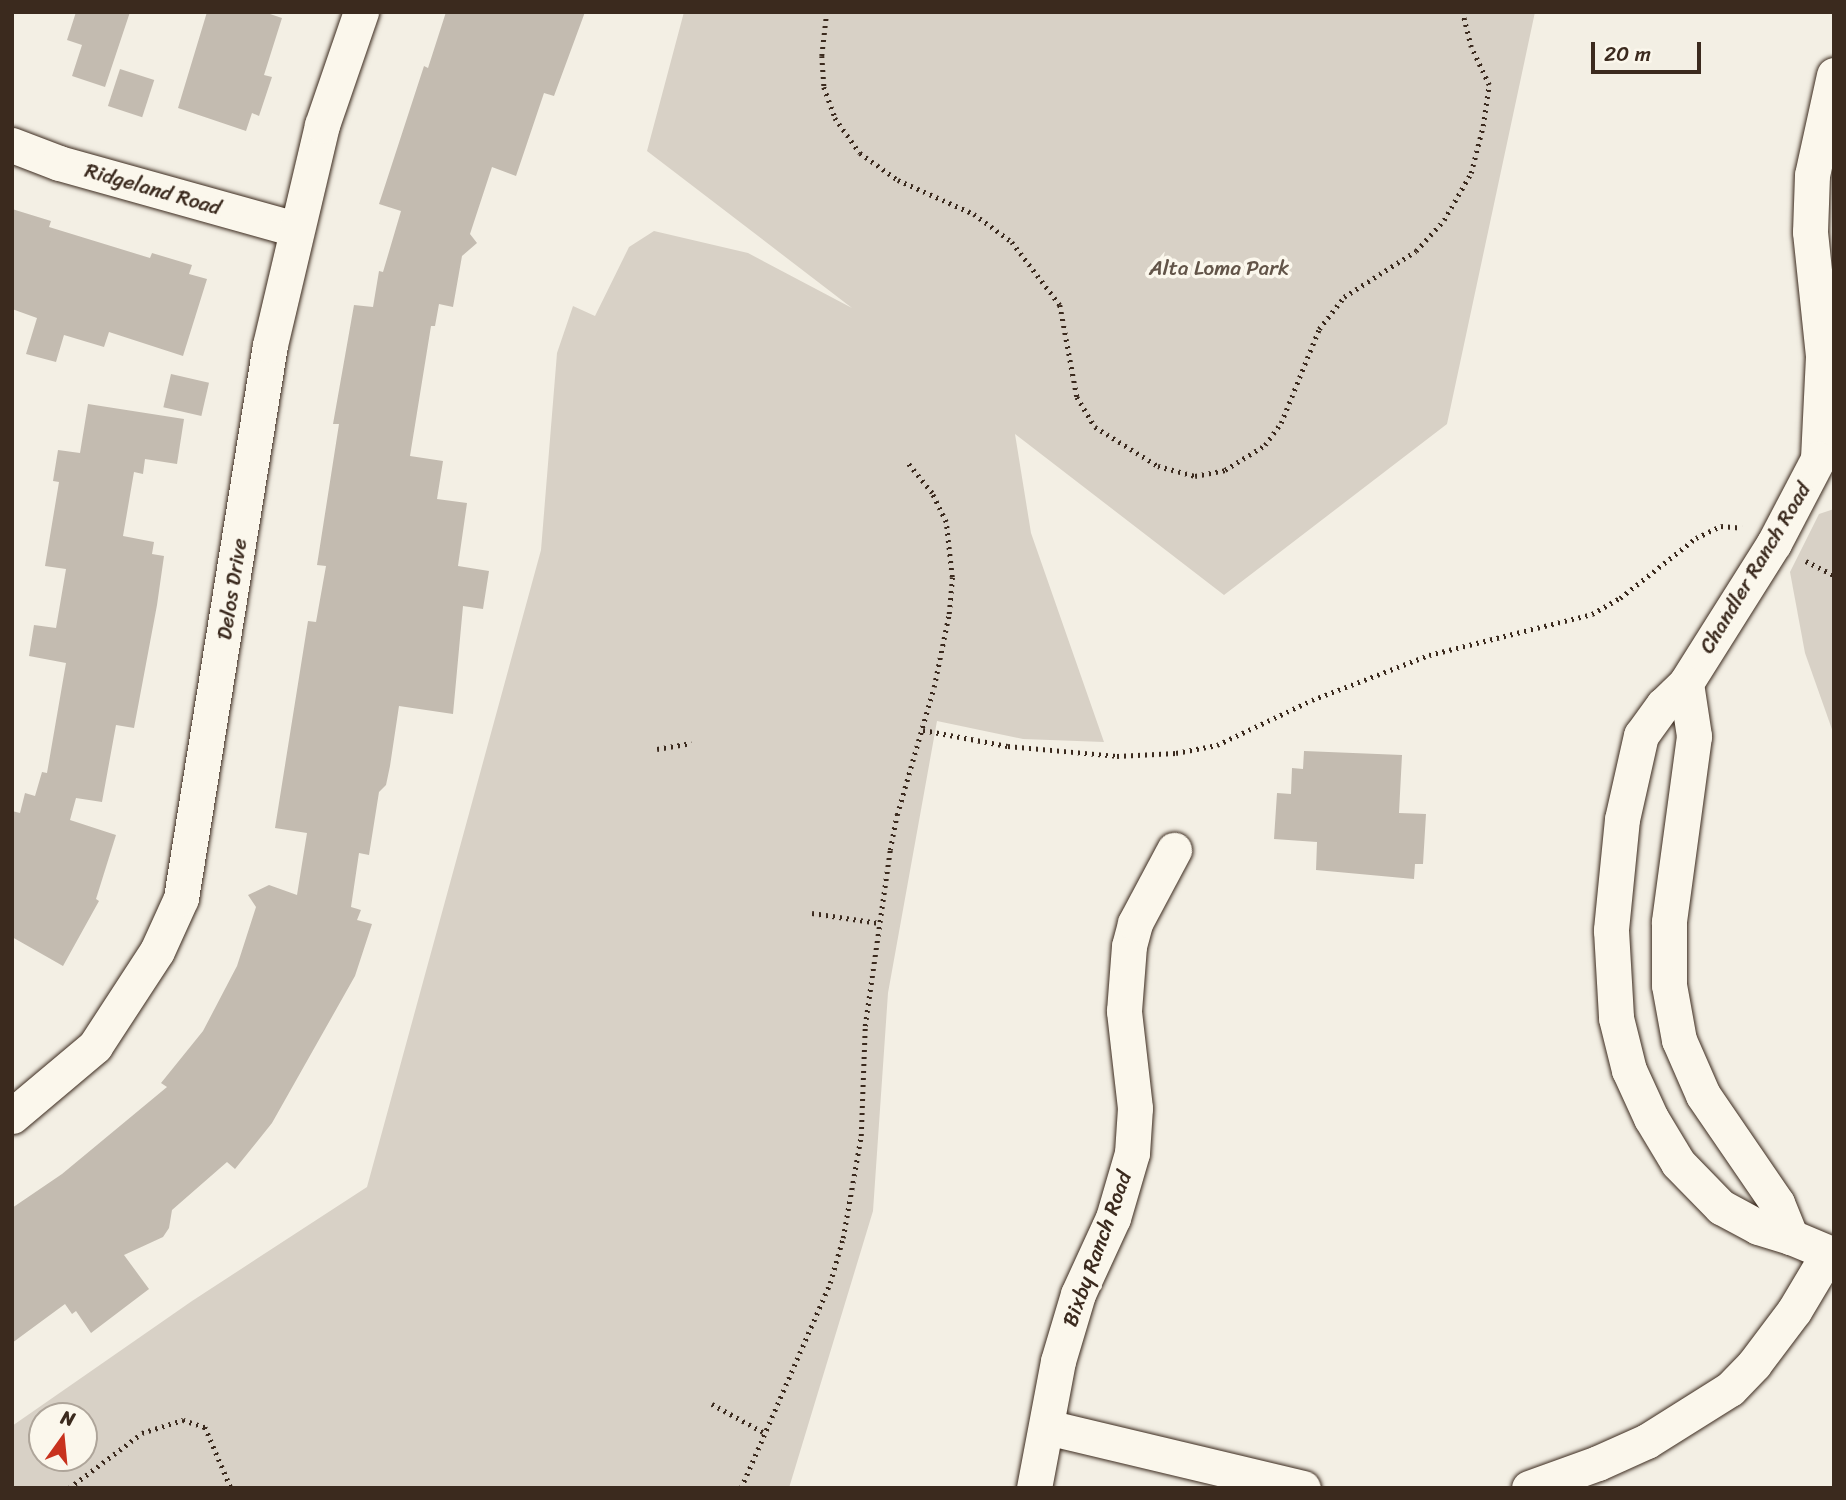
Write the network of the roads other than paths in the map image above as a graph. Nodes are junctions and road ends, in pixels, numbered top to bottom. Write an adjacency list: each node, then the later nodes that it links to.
1 (361, 12): 4 (street, Delos Drive)
2 (1834, 75): 5 (street, Chandler Ranch Road)
3 (12, 145): 4 (street, Ridgeland Road)
4 (296, 229): 8 (street, Delos Drive)
5 (1826, 461): 6 (street, Chandler Ranch Road)
6 (1686, 683): 9 (street); 9 (street, Chandler Ranch Road)
7 (1174, 850): 11 (street, Bixby Ranch Road)
8 (12, 1116)
9 (1791, 1237): 10 (street, Chandler Ranch Road)
10 (1831, 1255): 14 (street)
11 (1047, 1427): 12 (street, Bixby Ranch Road); 13 (street)
12 (1034, 1488)
13 (1303, 1488)
14 (1529, 1488)

